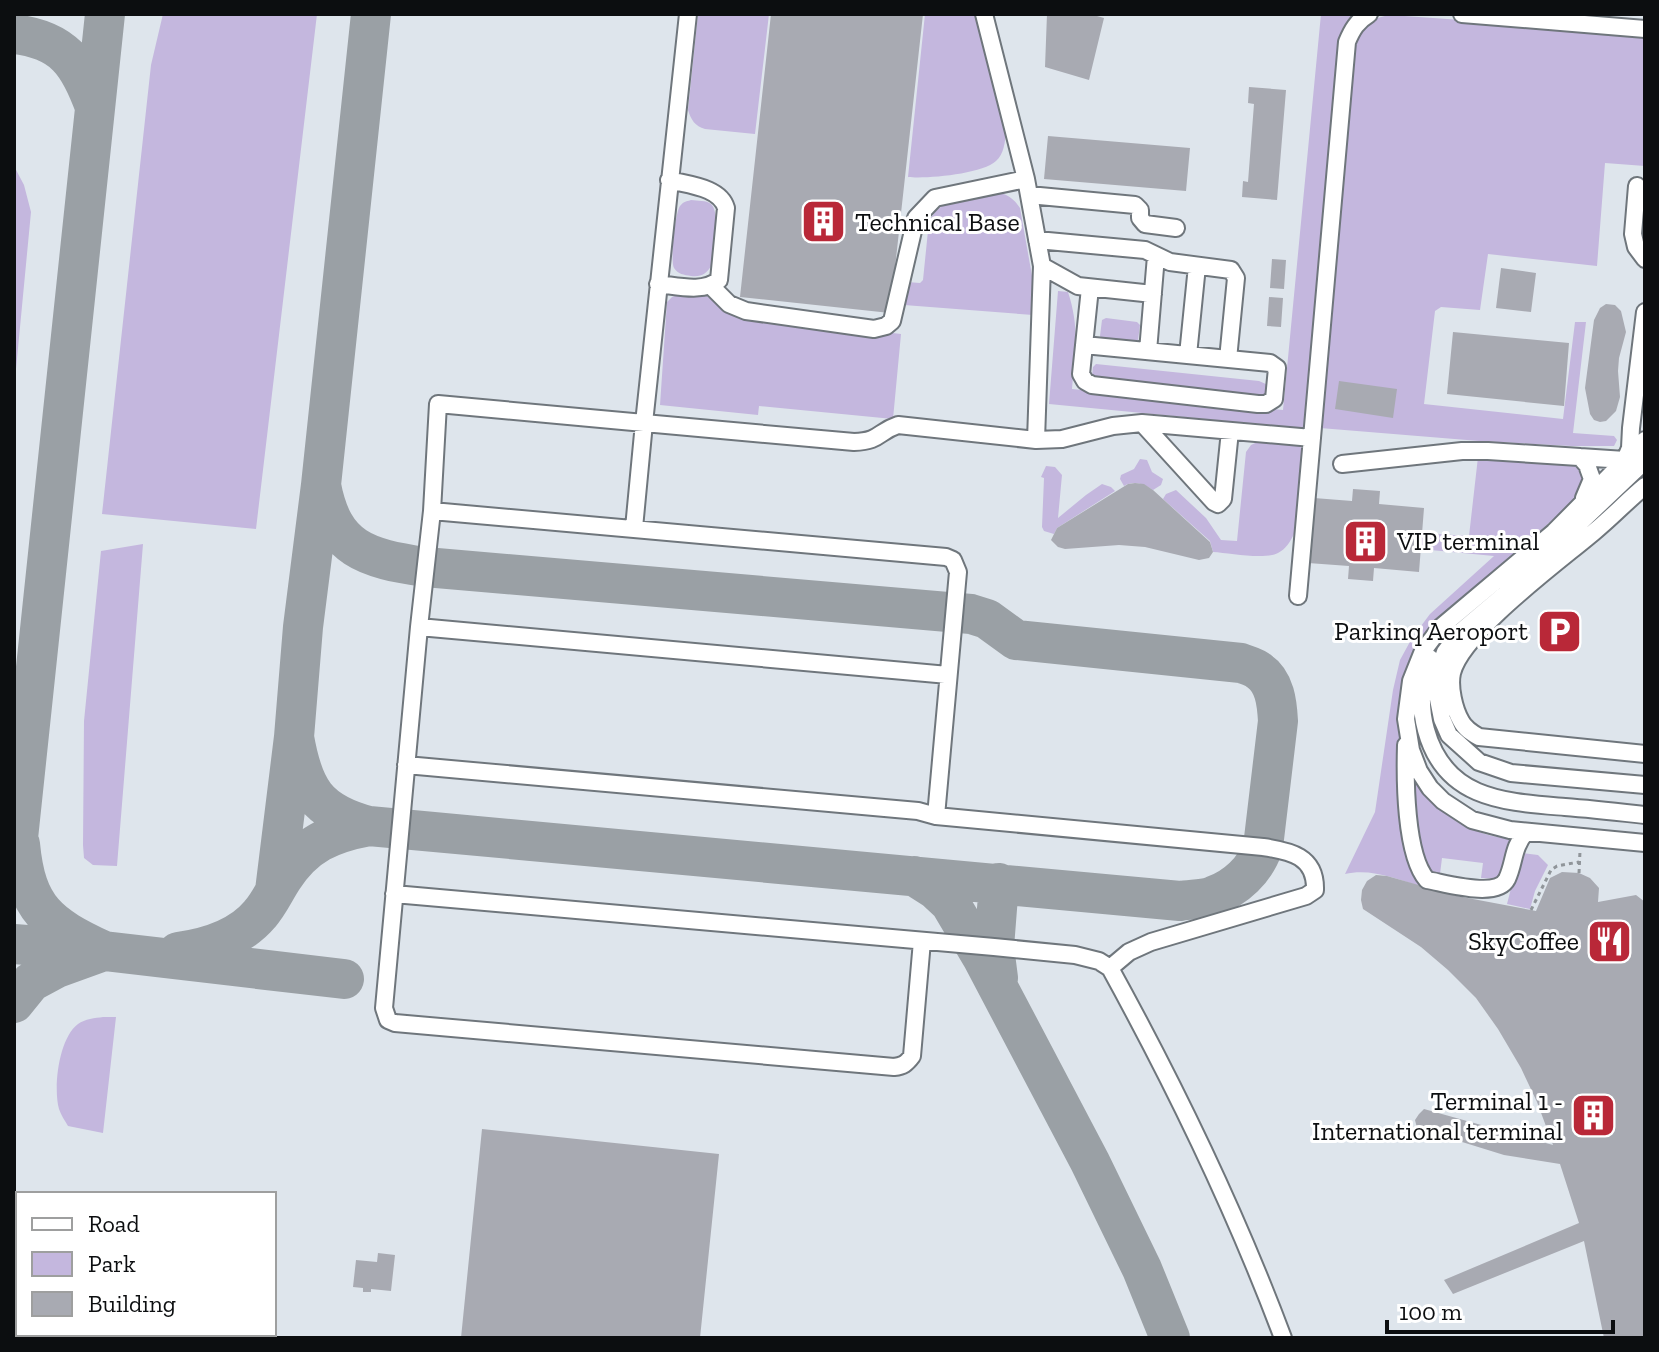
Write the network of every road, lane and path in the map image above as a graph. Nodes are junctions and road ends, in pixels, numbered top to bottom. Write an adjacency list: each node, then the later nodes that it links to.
1 (688, 14): 6 (lane)
2 (984, 14): 8 (lane)
3 (1369, 14): 27 (lane)
4 (1462, 14): 5 (lane)
5 (1645, 29)
6 (669, 180): 15 (lane); 16 (lane)
7 (1637, 186): 12 (lane)
8 (1027, 187): 9 (lane); 10 (lane); 16 (lane)
9 (1176, 228)
10 (1037, 240): 11 (lane); 13 (lane)
11 (1156, 256): 14 (lane); 18 (lane)
12 (1645, 259)
13 (1042, 266): 17 (lane); 28 (lane)
14 (1197, 266): 22 (lane); 23 (lane)
15 (658, 284): 16 (lane); 24 (lane)
16 (711, 286)
17 (1090, 288): 18 (lane); 20 (lane)
18 (1153, 294): 21 (lane)
19 (1645, 312): 31 (lane)
20 (1084, 345): 21 (lane); 23 (lane)
21 (1148, 351): 22 (lane)
22 (1188, 355): 23 (lane)
23 (1228, 359)
24 (644, 423): 28 (lane); 37 (lane); 38 (lane)
25 (1142, 423): 26 (lane); 26 (lane); 28 (lane)
26 (1230, 431): 27 (lane)
27 (1312, 438): 40 (lane)
28 (1036, 440)
29 (1645, 440): 31 (lane)
30 (1580, 457): 31 (lane); 33 (lane); 36 (lane)
31 (1625, 460): 36 (lane)
32 (1645, 461): 46 (lane)
33 (1342, 464)
34 (1645, 486): 35 (lane)
35 (1638, 498): 44 (lane)
36 (1579, 506): 39 (lane)
37 (432, 511): 38 (lane); 41 (lane)
38 (634, 528): 42 (lane)
39 (1554, 532): 43 (lane); 47 (lane)
40 (1298, 596)
41 (419, 627): 42 (lane); 45 (lane)
42 (948, 675): 48 (lane)
43 (1406, 719): 49 (lane); 49 (lane)
44 (1645, 754)
45 (406, 765): 48 (lane); 52 (lane)
46 (1645, 785)
47 (1645, 815)
48 (936, 816): 55 (lane)
49 (1526, 832): 50 (lane)
50 (1645, 843)
51 (1579, 862): 53 (path)
52 (394, 894): 54 (lane); 54 (lane)
53 (1531, 910)
54 (922, 941): 55 (lane)
55 (1110, 968): 56 (lane)
56 (1283, 1338)

